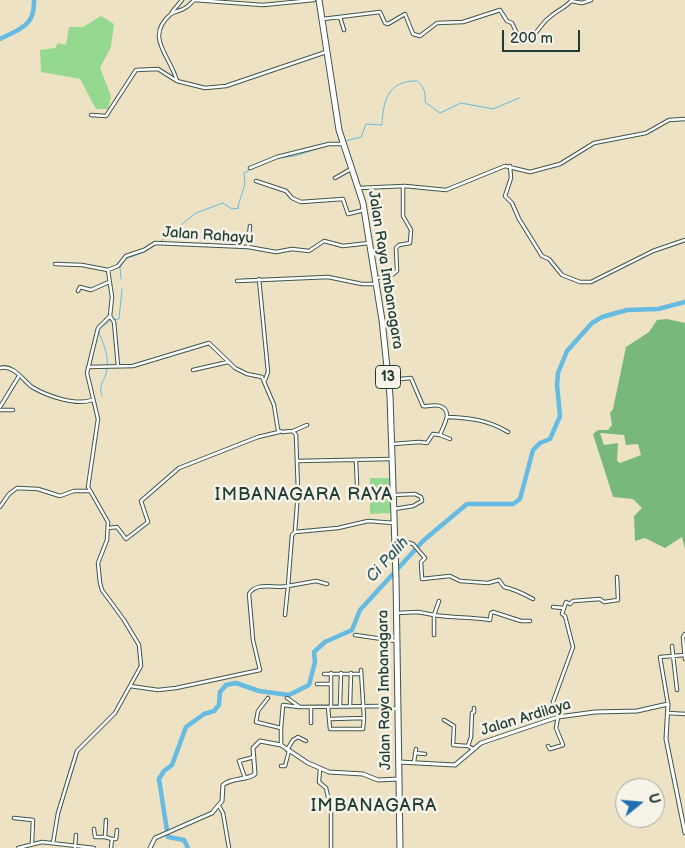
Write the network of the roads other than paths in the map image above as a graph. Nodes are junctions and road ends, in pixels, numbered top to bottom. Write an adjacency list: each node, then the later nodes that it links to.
1 (182, 0): 5 (street)
2 (314, 0): 5 (street)
3 (319, 0): 7 (highway, Jalan Raya Imbanagara / 13)
4 (591, 0): 6 (street)
5 (172, 12): 10 (street)
6 (340, 17): 7 (street); 8 (street)
7 (321, 20): 9 (highway, Jalan Raya Imbanagara / 13)
8 (344, 30)
9 (326, 52): 10 (street); 13 (highway, Jalan Raya Imbanagara / 13)
10 (177, 80): 11 (street)
11 (91, 115)
12 (685, 119): 14 (street)
13 (343, 142): 15 (street); 16 (highway, Jalan Raya Imbanagara / 13)
14 (510, 166): 19 (street); 23 (street)
15 (250, 168)
16 (352, 168): 17 (street); 20 (highway, Jalan Raya Imbanagara / 13)
17 (335, 178)
18 (256, 181): 21 (street)
19 (403, 186): 20 (street); 30 (street)
20 (359, 188): 21 (highway, Jalan Raya Imbanagara / 13)
21 (364, 210): 24 (highway, Jalan Raya Imbanagara / 13)
22 (250, 226): 25 (street)
23 (685, 240)
24 (369, 243): 25 (street, Jalan Rahayu); 30 (highway, Jalan Raya Imbanagara / 13)
25 (248, 247): 27 (street, Jalan Rahayu)
26 (55, 264): 27 (street)
27 (108, 270): 31 (street)
28 (259, 279): 29 (street); 30 (street); 40 (street)
29 (237, 281)
30 (375, 281): 41 (highway, Jalan Raya Imbanagara / 13)
31 (109, 282): 32 (street); 33 (street)
32 (78, 291)
33 (110, 316): 35 (street); 36 (street)
34 (228, 362): 35 (street); 38 (street); 40 (street)
35 (118, 366): 36 (street)
36 (88, 367): 42 (street)
37 (0, 368): 39 (street)
38 (193, 370)
39 (20, 376): 42 (street); 43 (street)
40 (265, 380): 48 (street)
41 (389, 380): 45 (street); 52 (highway, Jalan Raya Imbanagara / 13)
42 (92, 400): 57 (street)
43 (0, 408): 44 (street)
44 (13, 410)
45 (448, 418): 49 (street); 50 (street)
46 (307, 425): 47 (street)
47 (293, 431): 48 (street); 54 (street)
48 (279, 432): 62 (street)
49 (508, 432)
50 (440, 435): 51 (street); 52 (street)
51 (450, 439)
52 (393, 444): 53 (highway, Jalan Raya Imbanagara / 13)
53 (393, 459): 55 (street); 58 (highway, Jalan Raya Imbanagara / 13)
54 (297, 461): 55 (street); 63 (street)
55 (356, 462): 56 (street)
56 (357, 484)
57 (89, 491): 59 (street); 62 (street)
58 (394, 494): 60 (highway, Jalan Raya Imbanagara / 13); 60 (street)
59 (0, 507)
60 (394, 509): 61 (highway, Jalan Raya Imbanagara / 13)
61 (394, 523): 63 (street); 64 (highway, Jalan Raya Imbanagara / 13)
62 (108, 528): 92 (street)
63 (295, 532): 67 (street)
64 (395, 539): 68 (street); 72 (highway, Jalan Raya Imbanagara / 13)
65 (617, 577): 71 (street)
66 (327, 584): 67 (street)
67 (288, 586): 73 (street); 84 (street)
68 (533, 600)
69 (438, 601): 74 (street)
70 (553, 607): 71 (street)
71 (563, 608): 109 (street)
72 (397, 613): 74 (street); 79 (highway, Jalan Raya Imbanagara / 13)
73 (285, 614)
74 (434, 615): 75 (street); 78 (street)
75 (530, 621)
76 (685, 634): 82 (street)
77 (355, 635): 79 (street)
78 (434, 635)
79 (397, 642): 106 (highway, Jalan Raya Imbanagara / 13)
80 (672, 646): 81 (street)
81 (673, 655): 82 (street); 93 (street); 97 (street)
82 (685, 655): 83 (street)
83 (685, 659)
84 (260, 670): 85 (street); 92 (street)
85 (265, 672)
86 (331, 673): 87 (street); 88 (street); 91 (street)
87 (341, 673): 89 (street); 99 (street)
88 (324, 674)
89 (351, 674): 100 (street); 101 (street)
90 (316, 684): 91 (street)
91 (331, 684): 104 (street)
92 (130, 686): 139 (street)
93 (677, 690)
94 (268, 698): 114 (street)
95 (287, 698): 96 (street)
96 (292, 701): 98 (street); 102 (street)
97 (668, 704): 107 (street); 109 (street, Jalan Ardilaya)
98 (289, 706): 102 (street); 114 (street)
99 (340, 706): 100 (street); 104 (street)
100 (350, 706): 101 (street)
101 (363, 706): 106 (street); 110 (street)
102 (300, 707): 103 (street)
103 (311, 707): 104 (street); 113 (street)
104 (330, 707): 111 (street)
105 (474, 708): 117 (street)
106 (399, 709): 123 (highway, Jalan Raya Imbanagara / 13)
107 (668, 713): 108 (street); 134 (street)
108 (685, 714)
109 (558, 717): 118 (street); 119 (street, Jalan Ardilaya)
110 (364, 718): 111 (street); 111 (street)
111 (330, 719)
112 (444, 720): 117 (street)
113 (311, 723)
114 (281, 728): 116 (street)
115 (306, 741): 120 (street)
116 (281, 746): 120 (street); 122 (street)
117 (468, 746): 119 (street)
118 (548, 746)
119 (473, 749): 124 (street, Jalan Ardilaya)
120 (288, 750): 125 (street); 126 (street)
121 (424, 754): 124 (street)
122 (254, 757): 127 (street); 127 (street)
123 (399, 762): 124 (street, Jalan Ardilaya); 128 (highway, Jalan Raya Imbanagara / 13)
124 (413, 764)
125 (280, 766)
126 (320, 768): 128 (street); 146 (street)
127 (245, 778): 129 (street)
128 (399, 778): 147 (highway, Jalan Raya Imbanagara / 13)
129 (218, 806): 144 (street); 145 (street)
130 (14, 818): 138 (street)
131 (106, 820): 136 (street)
132 (94, 829): 136 (street)
133 (117, 830): 137 (street)
134 (685, 833)
135 (76, 835): 140 (street)
136 (105, 837): 137 (street)
137 (112, 838): 143 (street)
138 (32, 843): 139 (street); 141 (street)
139 (53, 843): 140 (street)
140 (75, 846): 142 (street)
141 (18, 848)
142 (94, 848)
143 (111, 848)
144 (150, 848)
145 (229, 848)
146 (331, 848)
147 (400, 848)

